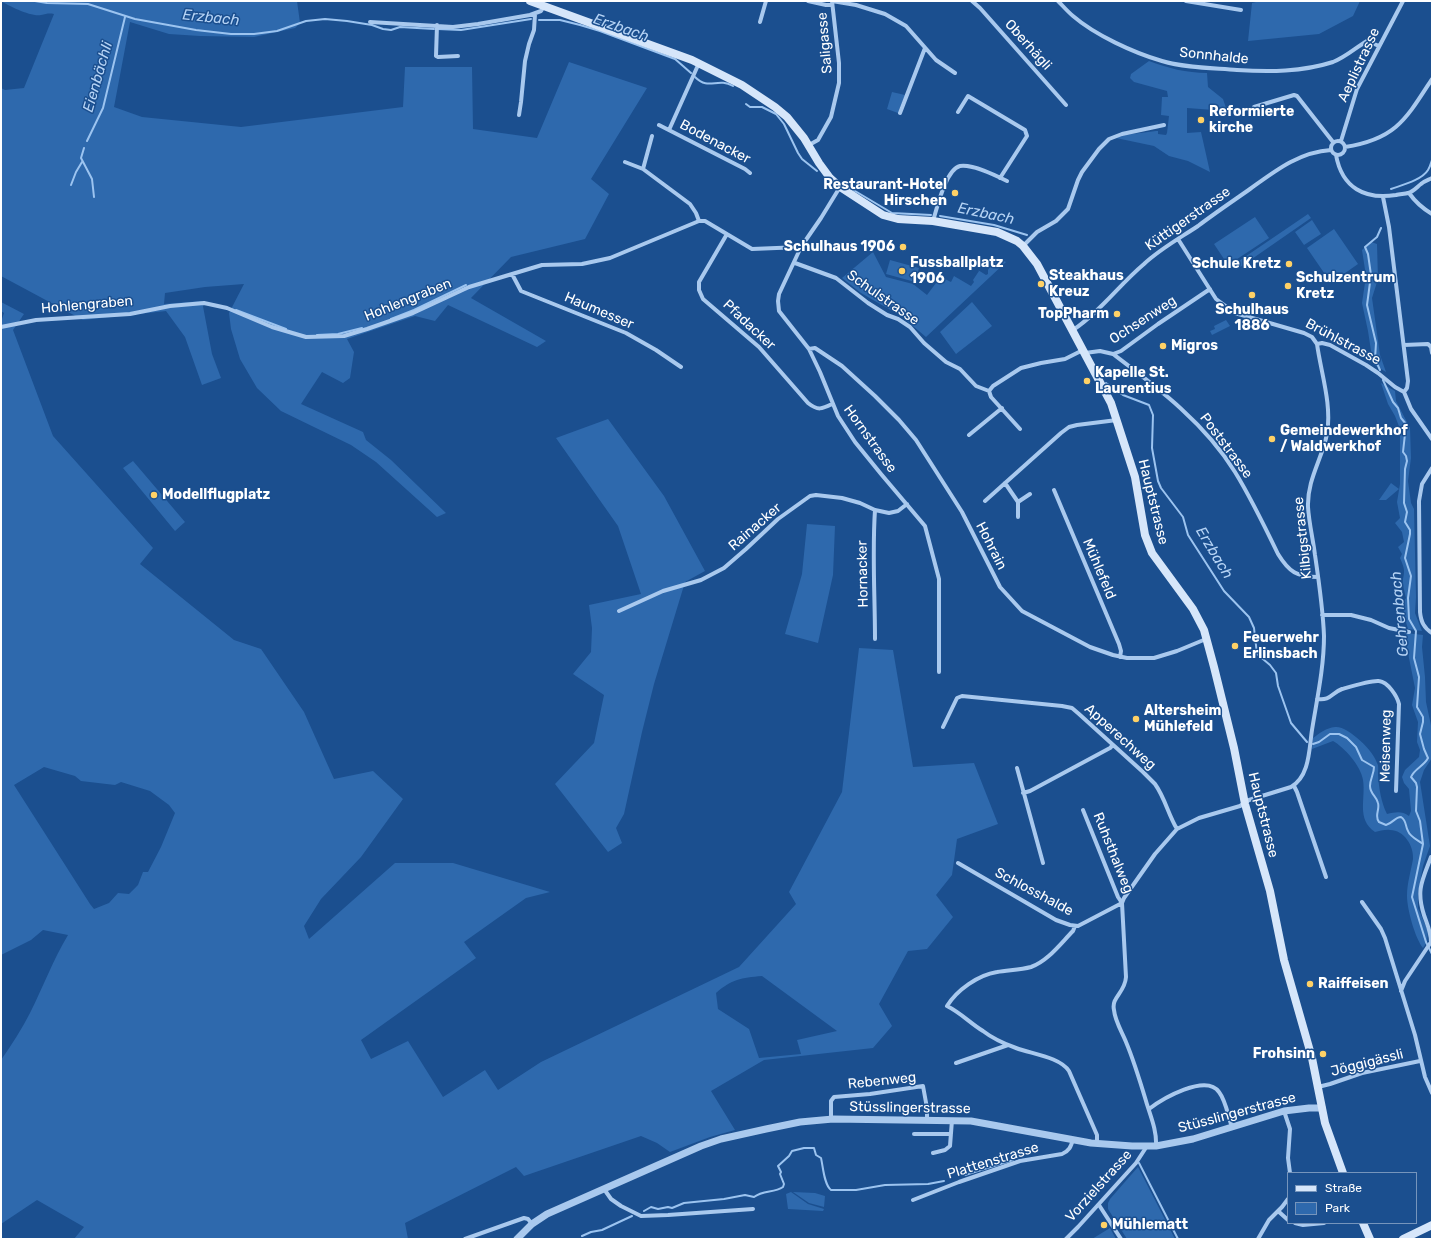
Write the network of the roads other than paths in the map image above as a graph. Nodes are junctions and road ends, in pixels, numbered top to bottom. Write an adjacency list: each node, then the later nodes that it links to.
1 (530, 1): 9 (main road, Hauptstrasse)
2 (766, 1): 13 (street)
3 (808, 1): 8 (street)
4 (972, 1): 21 (street, Oberhägli)
5 (1058, 1): 15 (street, Sonnhalde)
6 (1186, 1): 10 (street)
7 (1403, 1): 15 (street, Aeplistrasse)
8 (832, 2): 16 (street); 32 (street, Saligasse)
9 (541, 4): 11 (street); 18 (main road, Hauptstrasse)
10 (1241, 10)
11 (535, 14): 14 (street); 25 (street)
12 (370, 22): 14 (street)
13 (760, 22)
14 (436, 25): 17 (street)
15 (1379, 46): 30 (street, Aeplistrasse)
16 (925, 48): 19 (street); 24 (street)
17 (458, 56)
18 (699, 63): 28 (street, Bodenacker); 32 (main road, Hauptstrasse)
19 (955, 73)
20 (1432, 79): 33 (street)
21 (1066, 105)
22 (1254, 107): 31 (street)
23 (958, 112): 39 (street)
24 (900, 113)
25 (519, 115)
26 (658, 125): 28 (street, Bodenacker)
27 (1164, 125): 50 (street)
28 (669, 130): 38 (street, Bodenacker)
29 (652, 136): 37 (street)
30 (1341, 141): 31 (street); 33 (street)
31 (1334, 142): 34 (street)
32 (809, 145): 42 (main road, Hauptstrasse)
33 (1345, 147): 35 (street)
34 (1330, 150): 35 (street); 49 (street, Küttigerstrasse)
35 (1336, 155): 44 (street)
36 (625, 162): 37 (street)
37 (643, 169): 46 (street)
38 (750, 173)
39 (1000, 178): 41 (street); 47 (street)
40 (1432, 178): 43 (street)
41 (1007, 181)
42 (840, 187): 47 (main road, Hauptstrasse); 51 (street, Hornstrasse)
43 (1409, 193): 44 (street); 45 (street)
44 (1383, 197): 58 (street)
45 (1432, 214)
46 (699, 221): 48 (street); 53 (street, Hohlengraben)
47 (933, 221): 50 (main road, Hauptstrasse)
48 (727, 234): 51 (street); 66 (street, Pfadacker)
49 (1178, 239): 54 (street, Brühlstrasse); 56 (street, Küttigerstrasse)
50 (1023, 246): 56 (main road, Hauptstrasse)
51 (802, 247): 52 (street, Hornstrasse)
52 (794, 262): 59 (street, Hornstrasse); 64 (street, Schulstrasse)
53 (512, 274): 55 (street, Hohlengraben); 63 (street, Haumesser)
54 (1210, 289): 57 (street, Brühlstrasse); 62 (street, Ochsenweg)
55 (1, 327)
56 (1072, 330): 60 (main road, Hauptstrasse)
57 (1317, 344): 65 (street, Brühlstrasse); 81 (street, Kilbigstrasse)
58 (1404, 345): 61 (street); 65 (street)
59 (808, 349): 66 (street, Hornstrasse); 88 (street, Hohrain)
60 (1084, 352): 62 (street, Ochsenweg); 64 (street); 68 (main road, Hauptstrasse)
61 (1432, 353)
62 (1113, 354): 81 (street, Poststrasse)
63 (681, 367)
64 (989, 391): 67 (street)
65 (1404, 392): 71 (street)
66 (832, 404): 78 (street, Hornstrasse)
67 (1002, 408): 69 (street); 70 (street)
68 (1117, 420): 73 (street); 87 (main road, Hauptstrasse)
69 (1020, 429)
70 (969, 435)
71 (1432, 439)
72 (1432, 468): 85 (street)
73 (1005, 483): 76 (street); 77 (street)
74 (1054, 490): 88 (street, Mühlefeld)
75 (1030, 494): 77 (street)
76 (985, 501)
77 (1018, 502): 80 (street)
78 (907, 504): 79 (street, Rainacker); 89 (street, Hornstrasse)
79 (875, 510): 82 (street, Rainacker); 86 (street, Hornacker)
80 (1018, 517)
81 (1318, 577): 83 (street, Kilbigstrasse)
82 (619, 610)
83 (1322, 614): 84 (street); 90 (street, Kilbigstrasse)
84 (1409, 632)
85 (1432, 633)
86 (875, 639)
87 (1206, 639): 88 (street, Hohrain); 97 (main road, Hauptstrasse)
88 (1120, 657)
89 (939, 672)
90 (1317, 699): 94 (street, Kilbigstrasse); 95 (street, Meisenweg)
91 (943, 726): 92 (street, Apperechweg)
92 (1113, 745): 96 (street); 99 (street, Apperechweg)
93 (1016, 768): 96 (street)
94 (1294, 786): 97 (street); 103 (street)
95 (1396, 791)
96 (1024, 793): 102 (street)
97 (1245, 804): 99 (street); 112 (main road, Hauptstrasse)
98 (1084, 810): 105 (street, Ruhsthalweg)
99 (1177, 829): 105 (street)
100 (1431, 858): 107 (street)
101 (958, 863): 106 (street, Schlosshalde)
102 (1043, 863)
103 (1326, 877)
104 (1362, 902): 108 (street)
105 (1122, 903): 106 (street, Schlosshalde); 114 (street)
106 (1075, 926): 109 (street)
107 (1431, 942): 108 (street)
108 (1401, 991): 110 (street)
109 (1008, 1045): 111 (street); 124 (street)
110 (1420, 1061): 112 (street, Jöggigässli); 113 (street)
111 (956, 1063)
112 (1318, 1087): 115 (main road, Hauptstrasse)
113 (1432, 1093)
114 (1148, 1108): 120 (street); 126 (street)
115 (1322, 1108): 116 (street, Stüsslingerstrasse); 129 (main road, Hauptstrasse)
116 (1284, 1111): 120 (street, Stüsslingerstrasse); 128 (street)
117 (831, 1119): 118 (street, Stüsslingerstrasse); 118 (street, Rebenweg); 130 (street, Stüsslingerstrasse)
118 (927, 1120): 119 (street, Stüsslingerstrasse)
119 (952, 1120): 122 (street); 123 (street, Stüsslingerstrasse)
120 (1232, 1127): 126 (street, Stüsslingerstrasse)
121 (914, 1134): 122 (street)
122 (952, 1134): 127 (street)
123 (1073, 1139): 124 (street, Stüsslingerstrasse); 131 (street, Plattenstrasse)
124 (1097, 1144): 125 (street, Stüsslingerstrasse)
125 (1147, 1146): 126 (street, Stüsslingerstrasse); 133 (street, Vorzielstrasse)
126 (1156, 1146)
127 (933, 1153)
128 (1290, 1172)
129 (1343, 1172)
130 (604, 1189): 134 (street); 137 (street, Stüsslingerstrasse)
131 (913, 1200)
132 (1287, 1200): 135 (street)
133 (1099, 1205): 144 (street, Vorzielstrasse); 145 (street)
134 (753, 1209)
135 (1278, 1211): 136 (street); 146 (street)
136 (1287, 1219)
137 (532, 1224): 142 (street); 143 (street, Stüsslingerstrasse)
138 (1299, 1224): 139 (street)
139 (1314, 1224)
140 (1363, 1224): 147 (main road)
141 (1432, 1225): 148 (main road)
142 (465, 1239)
143 (517, 1239)
144 (1066, 1239)
145 (1121, 1239)
146 (1258, 1239)
147 (1370, 1239)
148 (1403, 1239)

